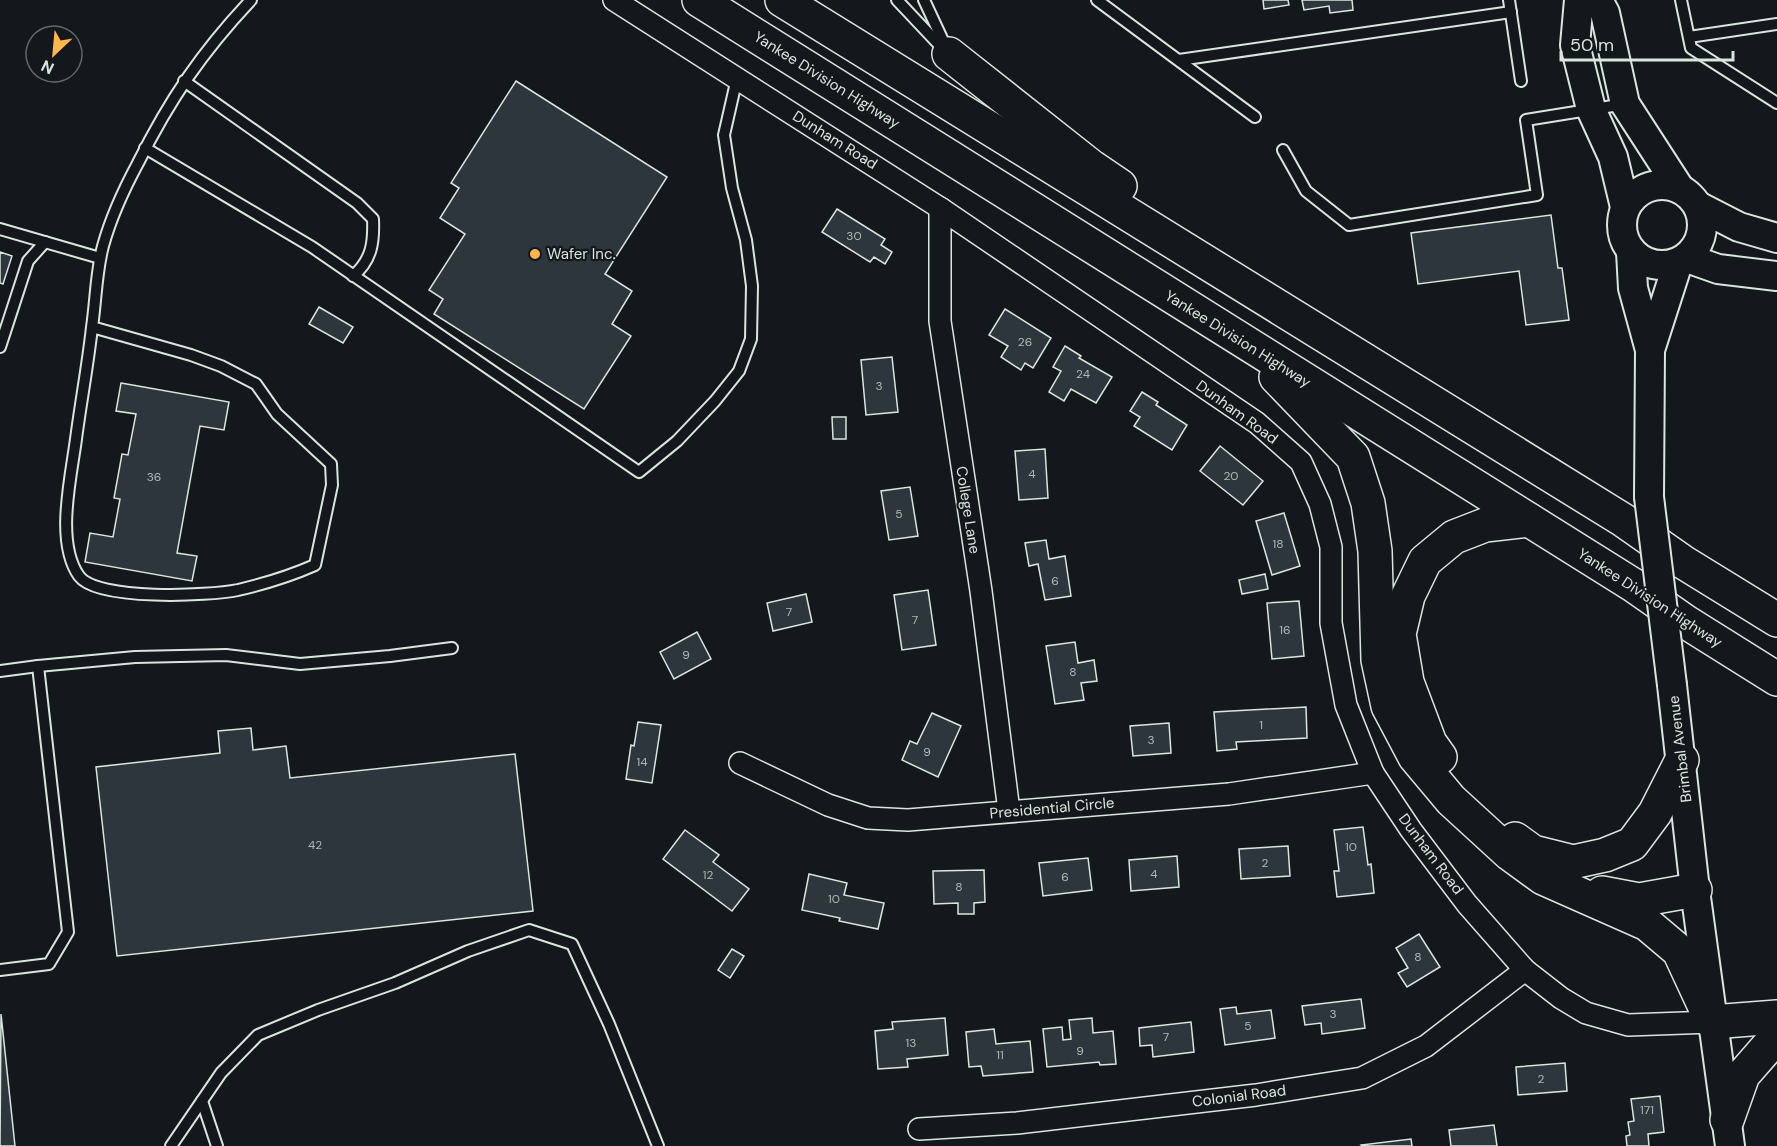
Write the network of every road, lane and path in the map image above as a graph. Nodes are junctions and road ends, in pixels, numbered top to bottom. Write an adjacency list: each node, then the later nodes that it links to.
1 (251, 0): 18 (lane)
2 (614, 0): 17 (street, Dunham Road)
3 (699, 0): 38 (highway, Yankee Division Highway)
4 (783, 0): 41 (highway)
5 (897, 0): 15 (lane)
6 (924, 0): 15 (lane)
7 (1097, 0): 16 (lane)
8 (1509, 0): 12 (lane)
9 (1579, 0): 22 (main road)
10 (1598, 0): 21 (main road)
11 (1681, 0): 14 (lane)
12 (1511, 12): 16 (lane); 19 (lane)
13 (1777, 24): 14 (lane)
14 (1689, 36): 20 (lane)
15 (949, 54): 41 (highway)
16 (1179, 60): 23 (lane)
17 (737, 78): 27 (street, Dunham Road); 35 (lane)
18 (184, 81): 24 (lane); 35 (lane)
19 (1521, 81)
20 (1776, 100)
21 (1625, 104): 22 (lane); 26 (main road)
22 (1591, 109): 25 (lane); 28 (main road)
23 (1255, 117)
24 (145, 148): 33 (lane); 35 (lane)
25 (1283, 150)
26 (1689, 198): 28 (main road); 30 (main road); 34 (main road)
27 (940, 207): 52 (street, Dunham Road); 53 (street, College Lane)
28 (1625, 207): 32 (main road)
29 (0, 229): 31 (lane)
30 (1777, 238)
31 (45, 242): 33 (lane); 39 (lane)
32 (1631, 252): 34 (main road); 40 (main road)
33 (100, 258): 37 (lane)
34 (1683, 260): 36 (main road); 40 (main road)
35 (353, 276)
36 (1777, 276)
37 (93, 327): 37 (lane)
38 (1243, 342): 42 (highway, Yankee Division Highway); 54 (highway)
39 (0, 347)
40 (1650, 350): 50 (main road, Brimbal Avenue, bridge)
41 (1450, 414): 43 (highway)
42 (1529, 520): 49 (highway, Yankee Division Highway); 50 (highway)
43 (1683, 562): 44 (highway); 45 (highway)
44 (1777, 610)
45 (1777, 620)
46 (452, 648): 47 (lane)
47 (38, 666): 48 (lane); 56 (lane)
48 (0, 671)
49 (1777, 679)
50 (1682, 760): 55 (main road, Brimbal Avenue)
51 (740, 763): 53 (street, Presidential Circle)
52 (1373, 773): 53 (street, Presidential Circle); 57 (street, Dunham Road)
53 (1009, 811)
54 (1565, 886): 55 (highway); 59 (highway)
55 (1695, 890): 59 (main road, Brimbal Avenue)
56 (0, 970)
57 (1525, 970): 59 (street, Dunham Road); 62 (street, Colonial Road)
58 (1777, 1017): 59 (highway)
59 (1712, 1022): 63 (main road, Brimbal Avenue)
60 (1777, 1036): 63 (highway)
61 (202, 1101): 64 (lane); 65 (lane); 66 (lane)
62 (920, 1129)
63 (1728, 1133)
64 (171, 1146)
65 (217, 1146)
66 (658, 1146)

